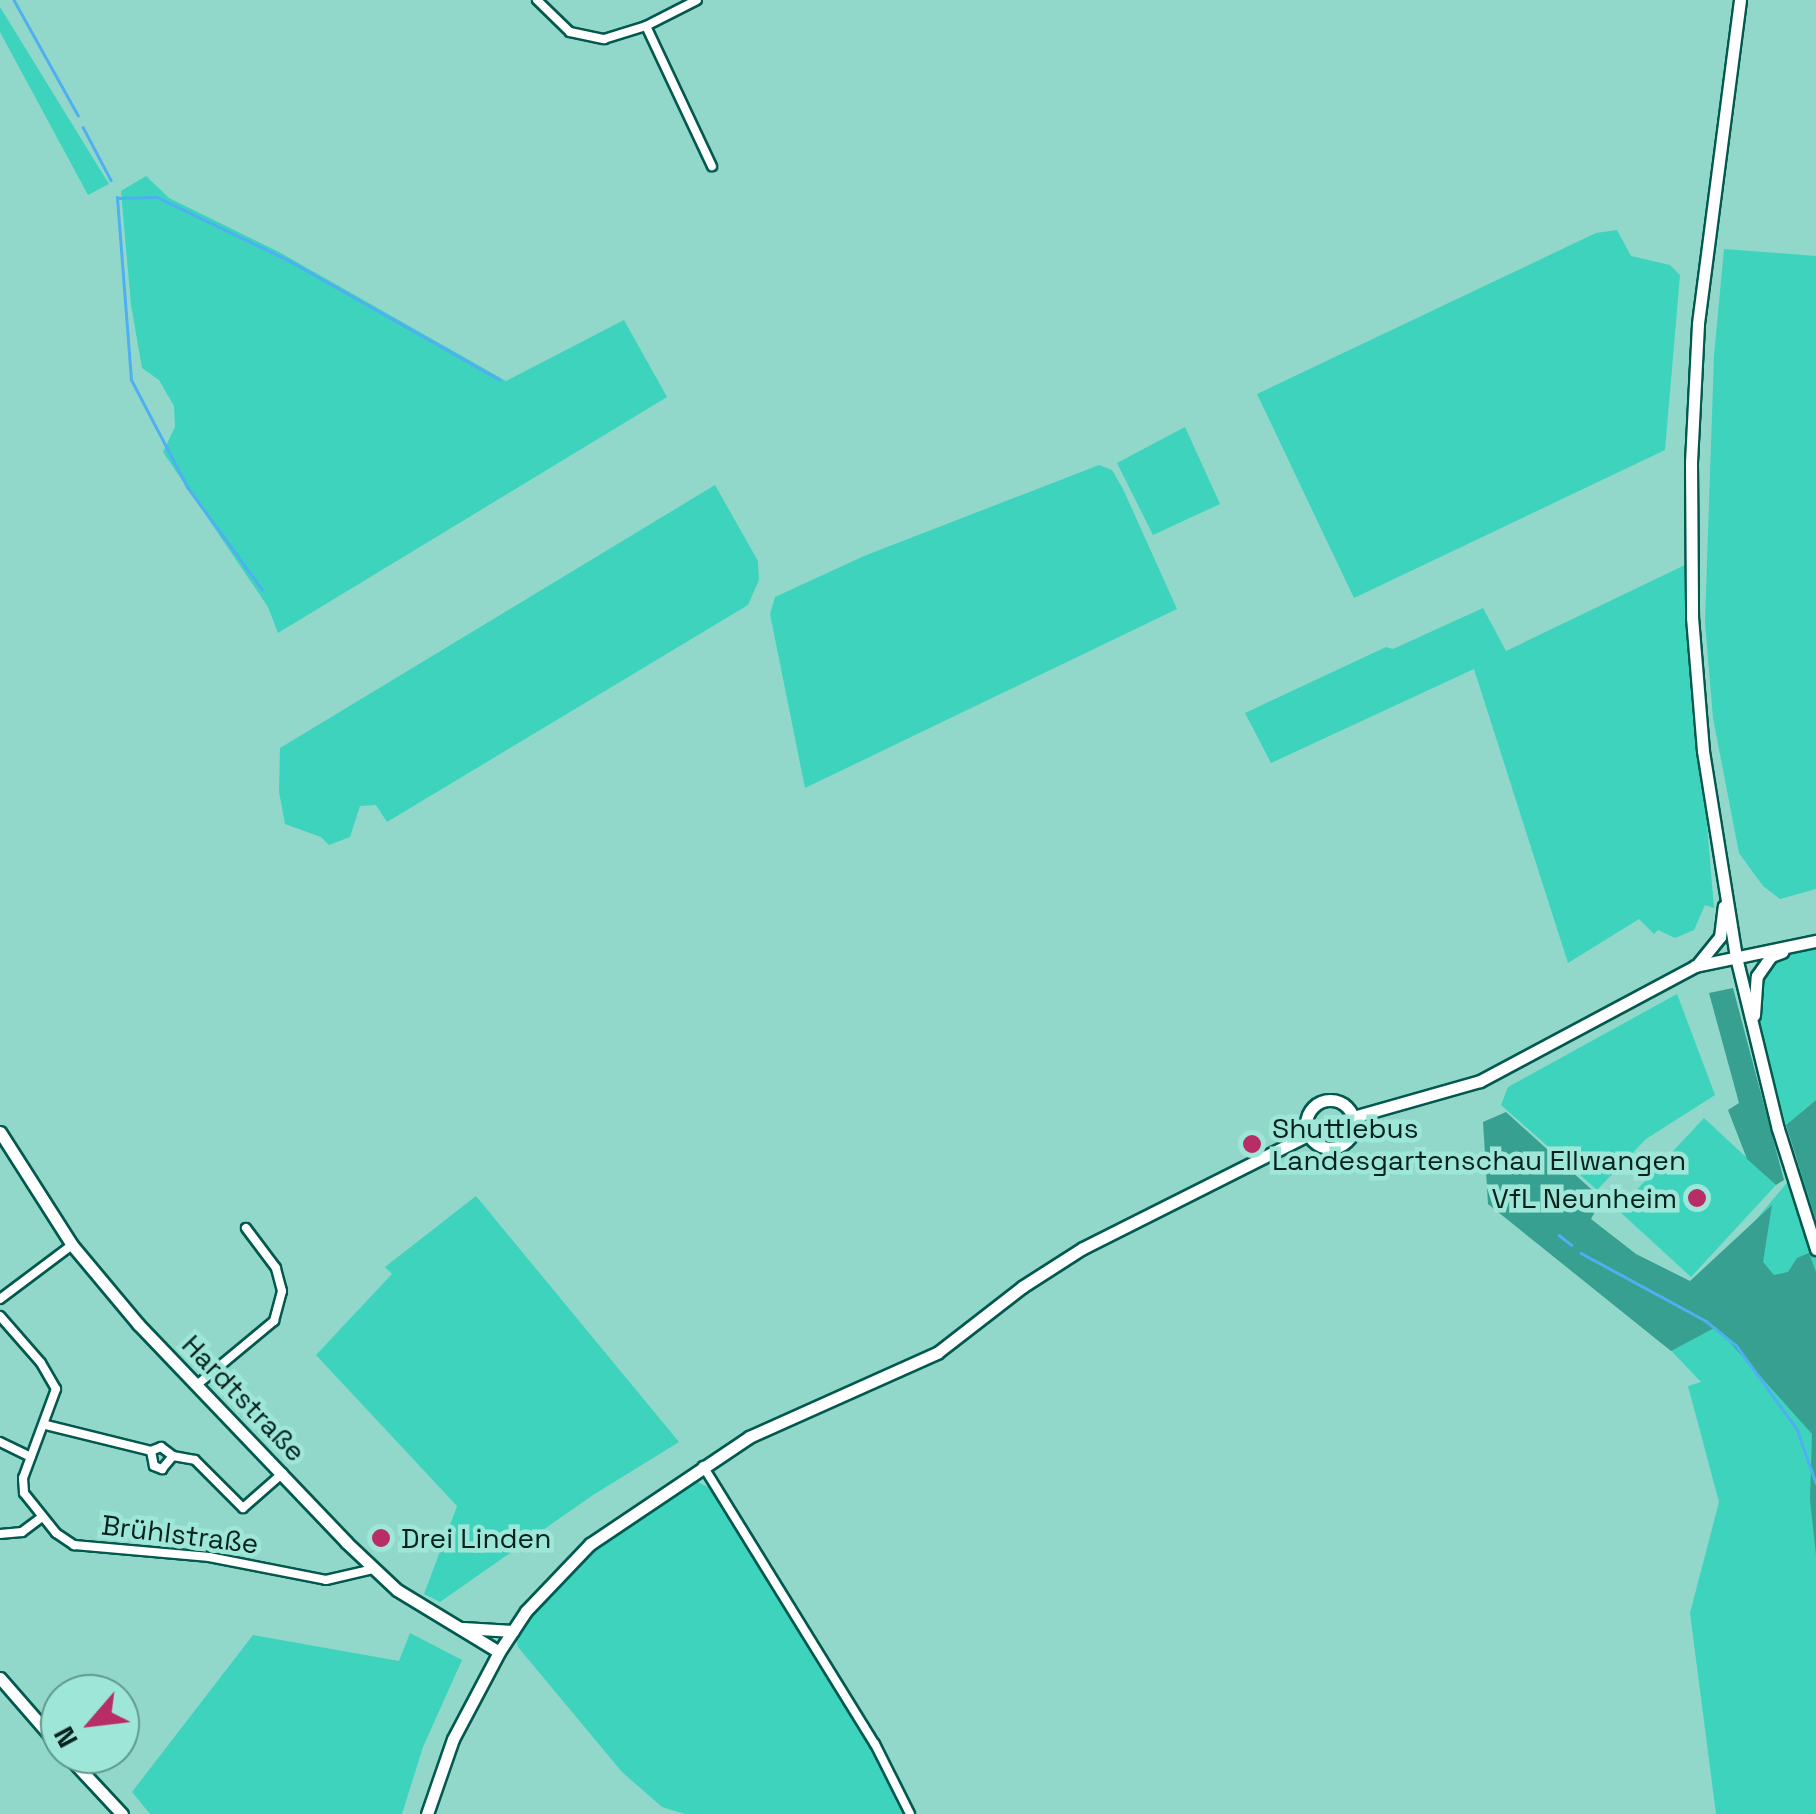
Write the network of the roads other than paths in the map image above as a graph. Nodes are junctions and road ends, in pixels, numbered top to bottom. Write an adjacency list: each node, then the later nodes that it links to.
1 (538, 0): 4 (street)
2 (697, 0): 4 (street)
3 (1740, 0): 6 (main road)
4 (646, 26): 5 (street)
5 (712, 166)
6 (1725, 896): 9 (main road); 10 (main road)
7 (1816, 940): 8 (main road)
8 (1796, 946): 9 (main road); 11 (main road)
9 (1736, 957): 10 (main road); 11 (main road)
10 (1695, 966): 12 (main road)
11 (1753, 1027): 17 (main road)
12 (1353, 1117): 14 (main road); 14 (main road)
13 (0, 1132): 16 (main road, Hardtstraße)
14 (1308, 1135): 26 (main road)
15 (246, 1228): 20 (street)
16 (72, 1245): 18 (street); 20 (main road, Hardtstraße)
17 (1816, 1249)
18 (0, 1299)
19 (0, 1316): 21 (street)
20 (198, 1384): 27 (main road, Hardtstraße)
21 (46, 1425): 23 (street); 25 (street)
22 (0, 1442): 25 (street)
23 (151, 1450): 24 (street); 24 (street)
24 (174, 1456): 27 (street)
25 (30, 1457): 28 (street)
26 (703, 1466): 32 (main road); 39 (street)
27 (283, 1474): 30 (main road, Hardtstraße)
28 (42, 1517): 29 (street); 30 (street, Brühlstraße)
29 (0, 1534)
30 (374, 1569): 31 (main road, Hardtstraße)
31 (459, 1627): 32 (main road); 33 (main road, Hardtstraße)
32 (513, 1630): 33 (main road)
33 (499, 1652): 38 (main road)
34 (0, 1678): 35 (main road)
35 (40, 1723)
36 (85, 1774): 37 (main road)
37 (122, 1814)
38 (427, 1814)
39 (910, 1814)

